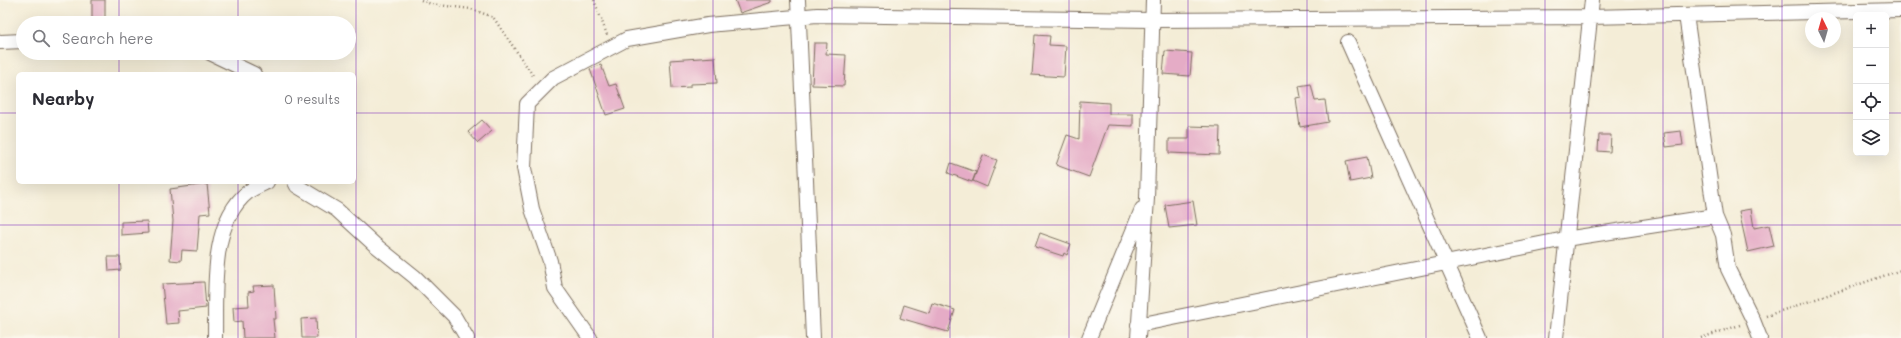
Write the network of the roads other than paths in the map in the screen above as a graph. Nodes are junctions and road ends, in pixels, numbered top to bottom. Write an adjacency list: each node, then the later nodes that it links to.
1 (798, 0): 6 (street)
2 (1152, 0): 8 (street)
3 (1592, 0): 7 (street)
4 (1901, 10): 5 (street)
5 (1686, 15): 7 (street); 17 (street)
6 (799, 16): 8 (street); 23 (street); 24 (street)
7 (1590, 16): 8 (street); 18 (street)
8 (1152, 20): 16 (street)
9 (16, 41): 10 (street)
10 (0, 42)
11 (1348, 42): 19 (street)
12 (225, 60): 13 (street)
13 (250, 72)
14 (263, 184): 21 (street)
15 (296, 184): 22 (street)
16 (1146, 198): 20 (street); 25 (street)
17 (1715, 216): 18 (street); 28 (street)
18 (1565, 238): 19 (street); 27 (street)
19 (1447, 262): 20 (street); 26 (street)
20 (1138, 331)
21 (215, 338)
22 (467, 338)
23 (590, 338)
24 (814, 338)
25 (1089, 338)
26 (1480, 338)
27 (1556, 338)
28 (1760, 338)

